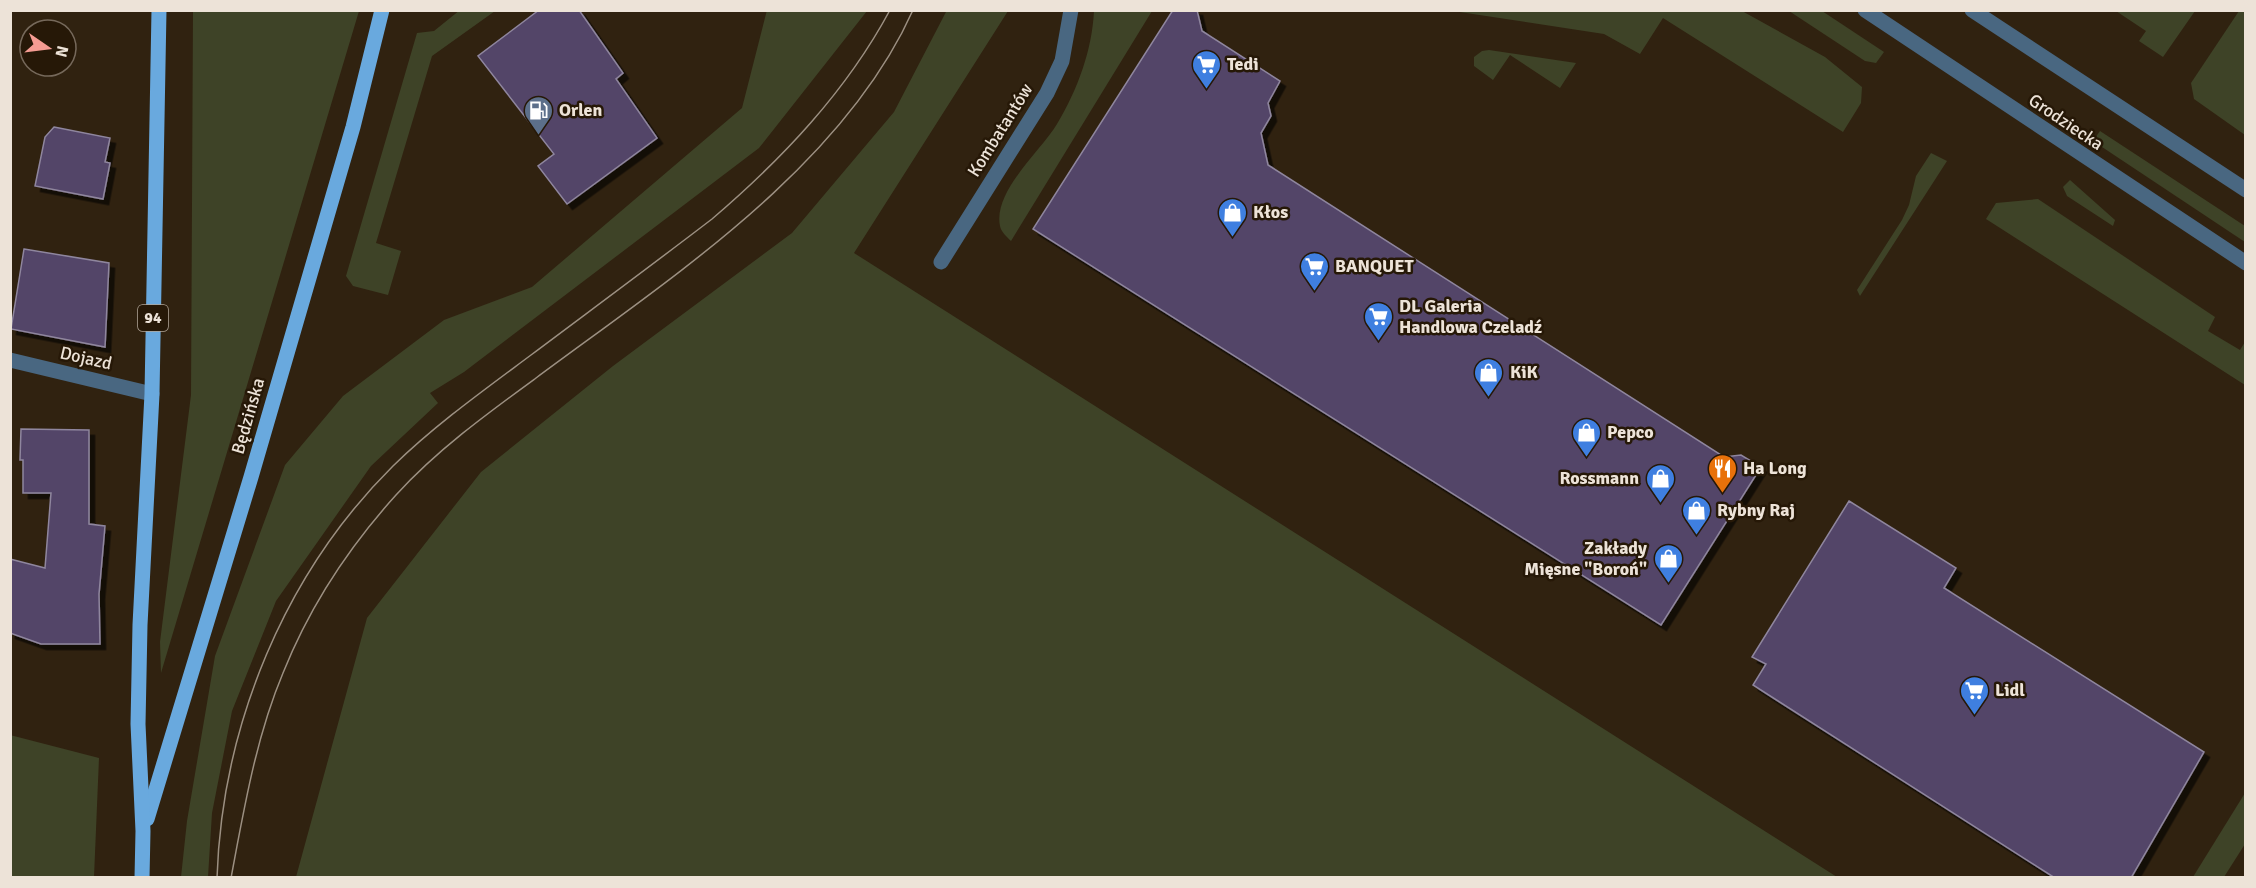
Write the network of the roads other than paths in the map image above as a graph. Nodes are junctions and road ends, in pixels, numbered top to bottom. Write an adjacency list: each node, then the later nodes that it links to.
1 (159, 10): 10 (main road, Będzińska / 94)
2 (382, 10): 11 (main road, Będzińska / 94)
3 (1071, 10): 7 (street, Kombatantów)
4 (1865, 10): 8 (street, Grodziecka)
5 (1972, 10): 6 (street)
6 (2246, 190)
7 (941, 262)
8 (2246, 263)
9 (10, 360): 10 (street, Dojazd)
10 (152, 393): 11 (main road, Będzińska / 94)
11 (143, 831): 12 (main road, Będzińska / 94)
12 (142, 878)

